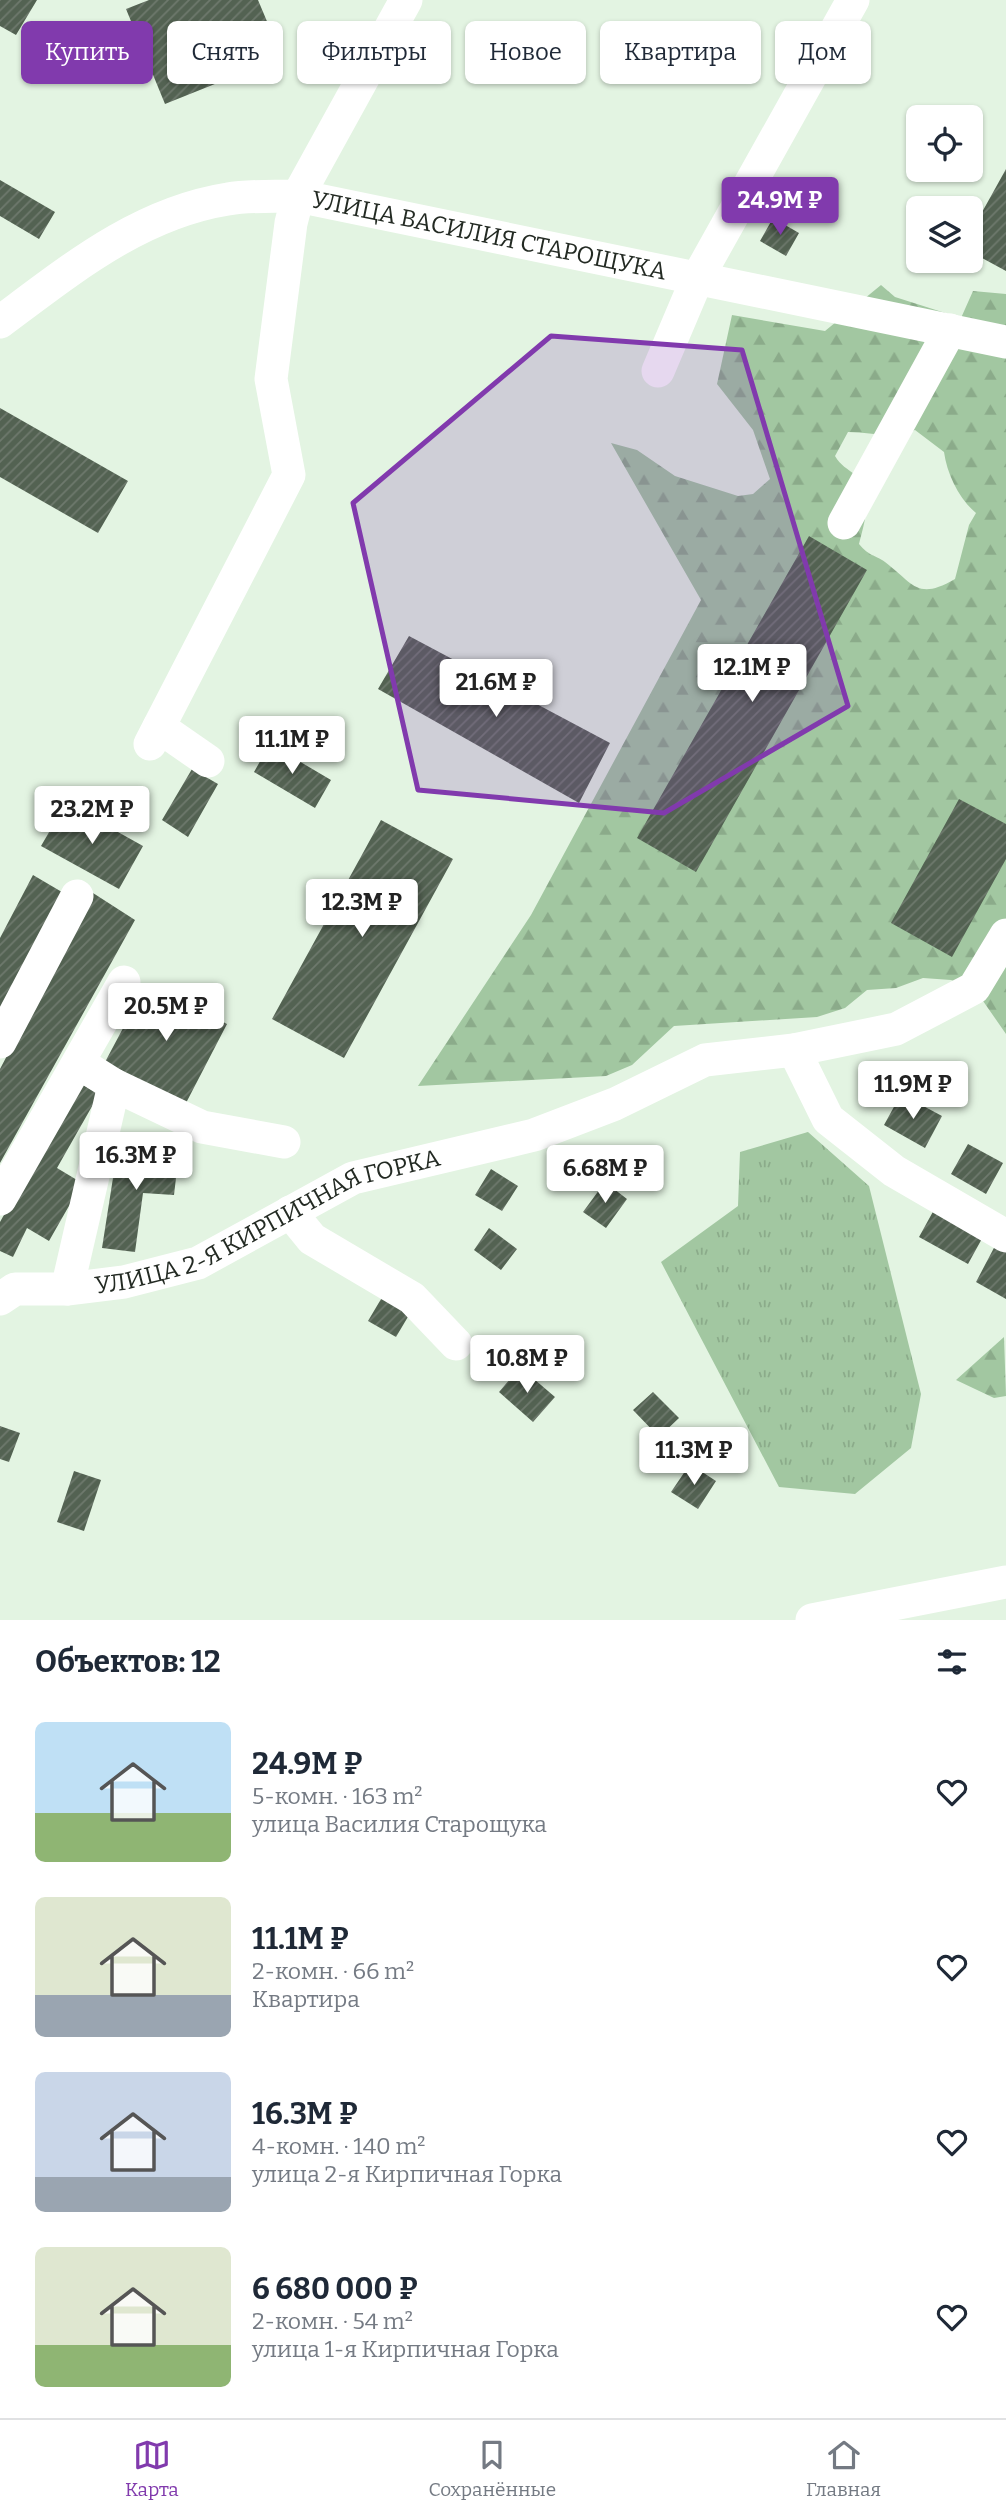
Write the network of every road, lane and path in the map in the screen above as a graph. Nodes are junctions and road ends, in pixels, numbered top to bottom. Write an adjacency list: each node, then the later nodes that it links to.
1 (406, 0): 3 (street)
2 (853, 0): 4 (street)
3 (298, 196): 4 (street, УЛИЦА ВАСИЛИЯ СТАРОЩУКА); 5 (street, УЛИЦА ВАСИЛИЯ СТАРОЩУКА); 10 (street)
4 (697, 279): 6 (street, УЛИЦА ВАСИЛИЯ СТАРОЩУКА); 8 (street)
5 (0, 322)
6 (950, 330): 7 (street, УЛИЦА ВАСИЛИЯ СТАРОЩУКА); 9 (street)
7 (1006, 342)
8 (659, 370)
9 (844, 523)
10 (208, 761)
11 (77, 896): 14 (street)
12 (1006, 934): 15 (street, УЛИЦА 2-Я КИРПИЧНАЯ ГОРКА)
13 (124, 982): 16 (street)
14 (0, 1042)
15 (794, 1051): 20 (street, УЛИЦА 2-Я КИРПИЧНАЯ ГОРКА); 21 (street)
16 (79, 1063): 17 (street); 19 (street)
17 (114, 1085): 18 (street); 22 (street)
18 (284, 1142)
19 (0, 1199)
20 (290, 1212): 22 (street, УЛИЦА 2-Я КИРПИЧНАЯ ГОРКА); 24 (street)
21 (1006, 1236)
22 (67, 1289): 23 (street, УЛИЦА 2-Я КИРПИЧНАЯ ГОРКА)
23 (0, 1299)
24 (456, 1344)
25 (1006, 1582): 26 (street)
26 (812, 1620)

